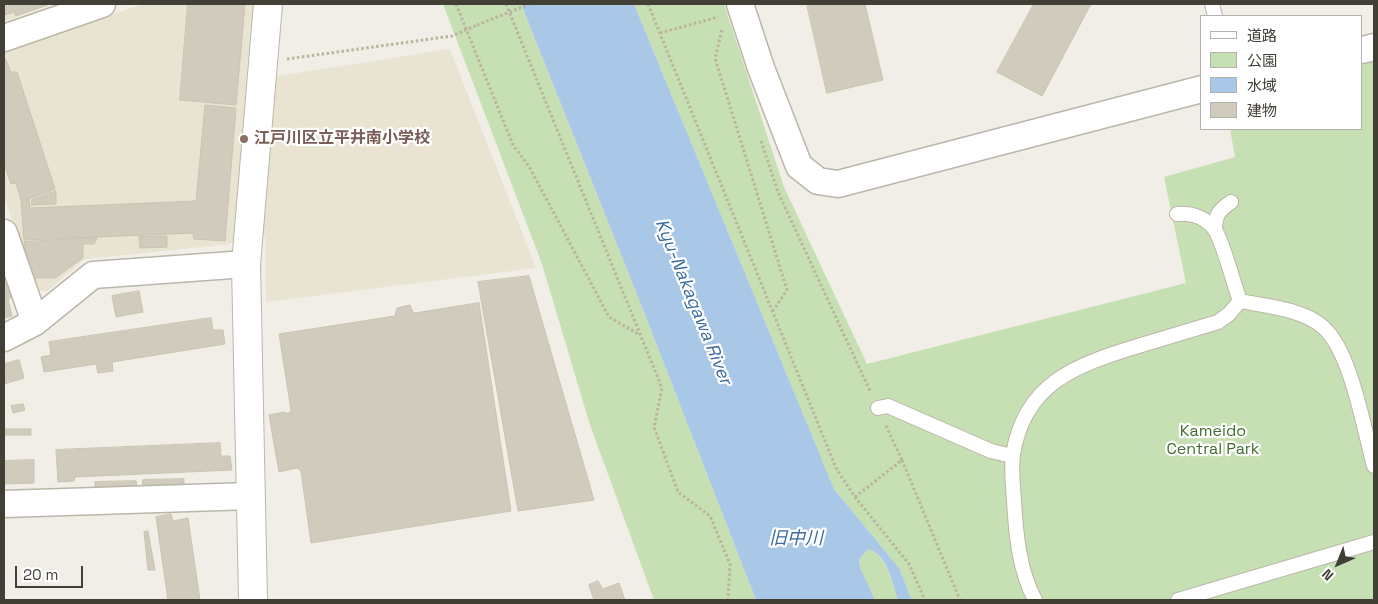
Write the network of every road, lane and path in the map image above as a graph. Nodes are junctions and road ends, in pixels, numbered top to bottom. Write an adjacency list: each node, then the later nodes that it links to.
1 (102, 4): 11 (street)
2 (268, 4): 13 (street)
3 (456, 4): 9 (path)
4 (506, 4): 24 (path)
5 (530, 4): 9 (path, bridge)
6 (648, 4): 10 (path)
7 (740, 4): 14 (street)
8 (722, 29): 10 (path); 12 (path); 22 (path)
9 (465, 30): 13 (path); 24 (path)
10 (660, 33): 22 (path)
11 (4, 38)
12 (725, 38)
13 (264, 62): 20 (street)
14 (1200, 90)
15 (760, 137): 26 (path)
16 (1231, 202): 18 (lane)
17 (1177, 214): 18 (lane)
18 (1215, 230): 21 (lane)
19 (4, 233): 23 (street)
20 (246, 264): 23 (street); 30 (street)
21 (1240, 301): 27 (lane); 29 (lane)
22 (772, 311): 31 (path)
23 (35, 322): 25 (street)
24 (640, 336): 35 (path)
25 (4, 338)
26 (878, 408): 27 (lane); 28 (path)
27 (1012, 456): 38 (lane)
28 (902, 460): 31 (path); 37 (path)
29 (1374, 466)
30 (251, 496): 32 (street); 34 (street)
31 (855, 497): 36 (path)
32 (4, 504)
33 (1374, 542): 39 (lane)
34 (253, 600)
35 (728, 600)
36 (924, 600)
37 (960, 600)
38 (1034, 600)
39 (1178, 600)

